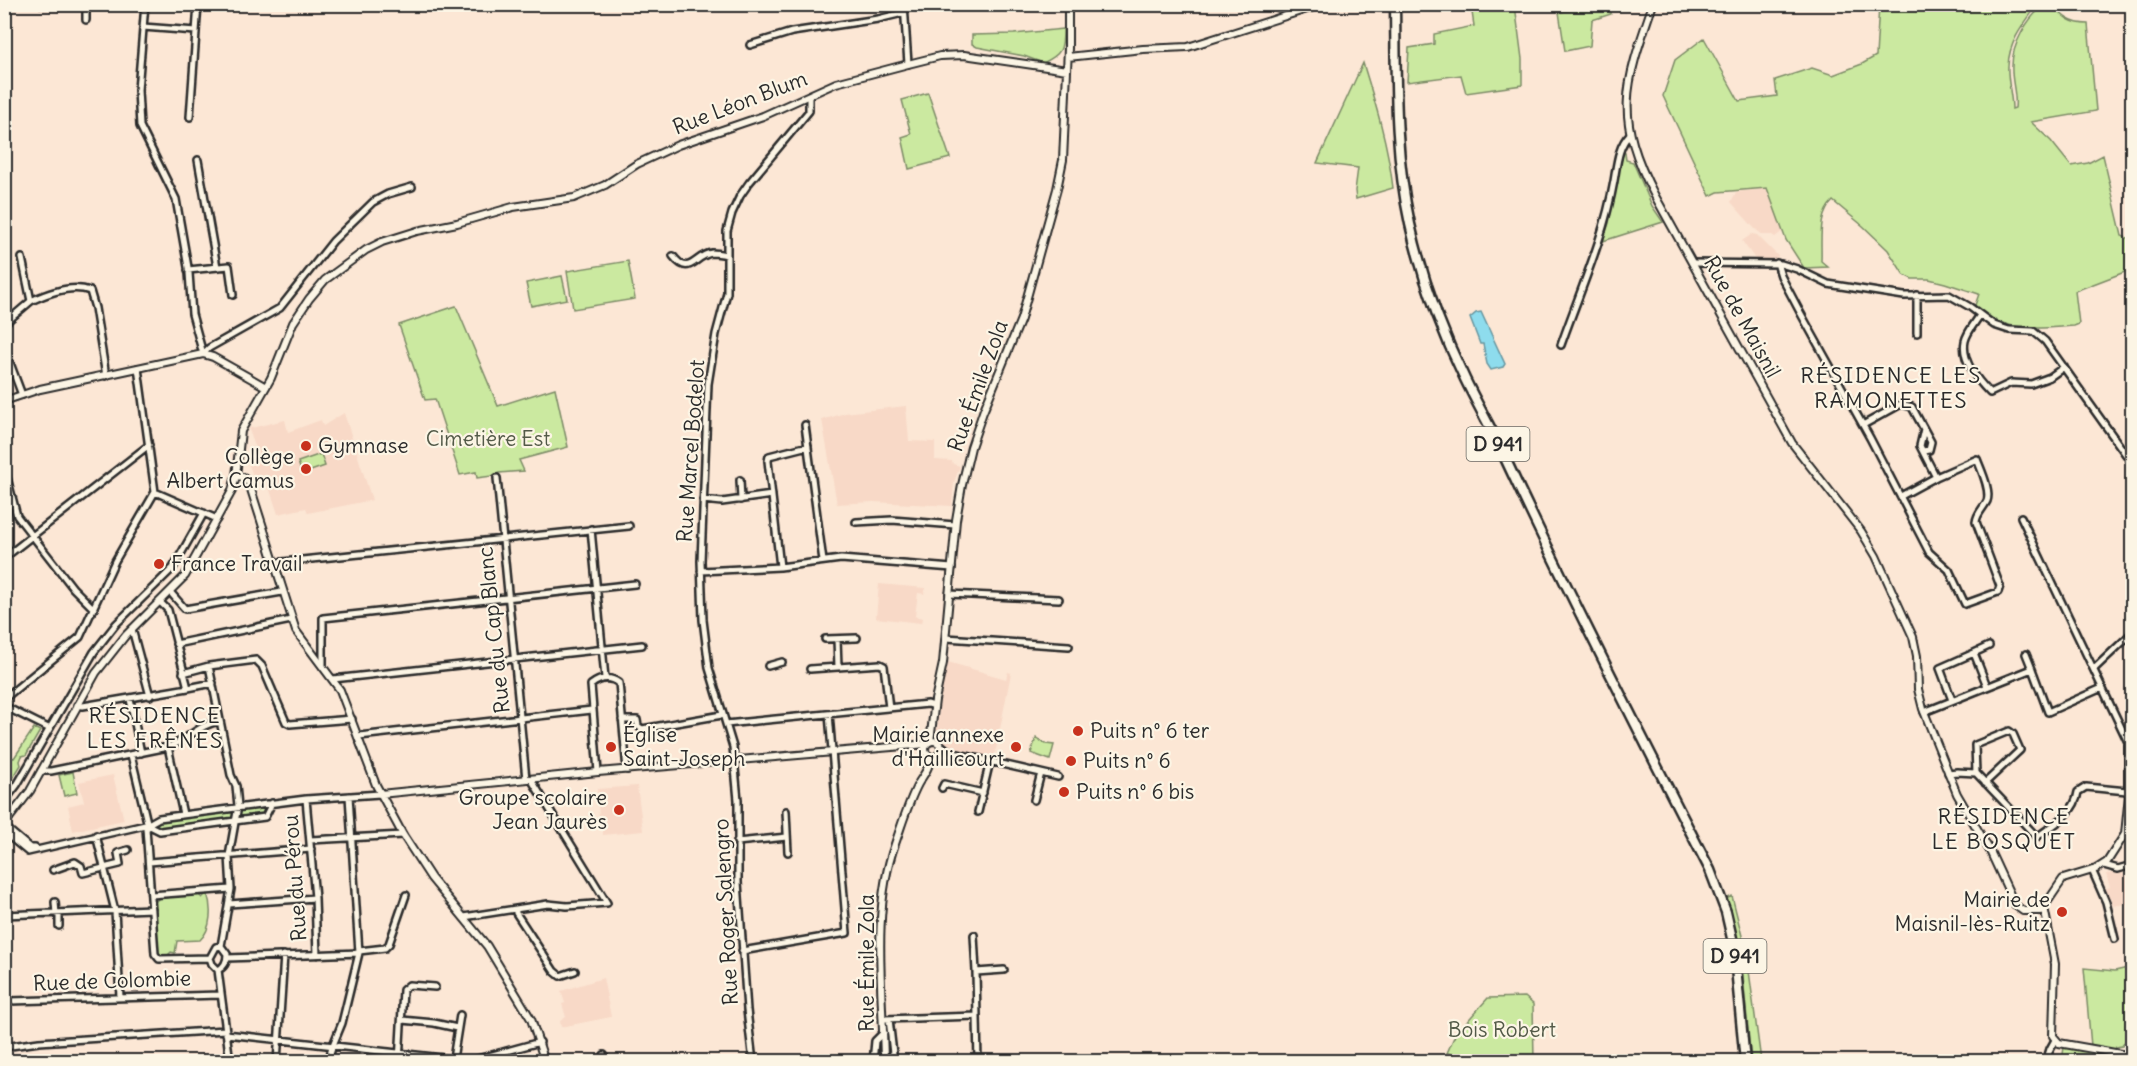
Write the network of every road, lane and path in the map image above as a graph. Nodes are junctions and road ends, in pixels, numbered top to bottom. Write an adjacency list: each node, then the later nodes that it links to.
1 (57, 4): 10 (street)
2 (83, 4): 12 (street)
3 (145, 4): 13 (street)
4 (198, 4): 14 (street)
5 (904, 4): 11 (street)
6 (1068, 4): 16 (street, Rue Émile Zola)
7 (1323, 4): 16 (street)
8 (1395, 4): 247 (main road, D 941)
9 (1653, 4): 21 (street, Rue de Maisnil)
10 (43, 5)
11 (903, 13): 15 (street); 17 (street)
12 (86, 20)
13 (143, 27): 14 (street); 30 (street)
14 (196, 31): 20 (street)
15 (750, 45)
16 (1068, 57): 18 (street, Rue Émile Zola)
17 (908, 64): 18 (street, Rue Léon Blum); 19 (street, Rue Léon Blum)
18 (1067, 70): 67 (street, Rue Émile Zola)
19 (809, 96): 24 (street, Rue Marcel Bodelot); 43 (street, Rue Léon Blum)
20 (189, 117)
21 (1630, 134): 27 (street, Rue de Maisnil); 37 (street)
22 (198, 160): 29 (street)
23 (412, 187): 39 (street)
24 (727, 255): 25 (street); 62 (street, Rue Marcel Bodelot)
25 (673, 256)
26 (22, 258): 33 (street)
27 (1693, 263): 28 (street); 126 (street, Rue de Maisnil)
28 (1777, 263): 32 (street); 47 (street)
29 (217, 267): 30 (street); 31 (street)
30 (188, 270): 39 (street)
31 (233, 295)
32 (1917, 296): 34 (street); 36 (street)
33 (31, 302): 35 (street); 42 (street)
34 (1980, 315): 40 (street); 40 (street)
35 (4, 324)
36 (1917, 333)
37 (1561, 345)
38 (4, 348): 44 (street)
39 (200, 355): 41 (street); 43 (street)
40 (2064, 367): 52 (street)
41 (138, 368): 42 (street); 49 (street)
42 (106, 376): 44 (street)
43 (266, 387): 54 (street, Rue Léon Blum)
44 (22, 395): 45 (street)
45 (4, 401)
46 (804, 425): 50 (street)
47 (1863, 425): 48 (street); 60 (street)
48 (1924, 429): 51 (street); 51 (street)
49 (149, 445): 58 (street); 70 (street)
50 (808, 446): 59 (street); 73 (street)
51 (1923, 450): 55 (street)
52 (2133, 463)
53 (4, 466): 70 (street)
54 (236, 476): 65 (street, Rue Léon Blum); 74 (street)
55 (1936, 477): 60 (street); 60 (street)
56 (497, 478): 71 (street, Rue du Cap Blanc)
57 (740, 480): 61 (street)
58 (155, 492): 63 (street); 86 (street)
59 (772, 495): 61 (street); 75 (street)
60 (1901, 496)
61 (741, 500): 62 (street)
62 (704, 501): 77 (street, Rue Marcel Bodelot)
63 (204, 513): 65 (street); 134 (street)
64 (2021, 517): 109 (street)
65 (217, 519): 80 (street, Rue Léon Blum)
66 (856, 522): 67 (street)
67 (955, 525): 76 (street, Rue Émile Zola)
68 (629, 526): 69 (street)
69 (591, 529): 71 (street); 79 (street)
70 (33, 536): 72 (street); 86 (street)
71 (502, 538): 74 (street); 83 (street, Rue du Cap Blanc)
72 (4, 558)
73 (823, 561): 75 (street); 76 (street)
74 (273, 563): 81 (street)
75 (780, 567): 77 (street)
76 (952, 568): 82 (street, Rue Émile Zola)
77 (701, 571): 128 (street, Rue Marcel Bodelot)
78 (635, 584): 79 (street)
79 (596, 589): 83 (street); 98 (street)
80 (171, 592): 81 (street); 85 (street, Rue Léon Blum)
81 (282, 592): 87 (street)
82 (949, 594): 84 (street); 91 (street, Rue Émile Zola)
83 (508, 598): 101 (street, Rue du Cap Blanc); 105 (street)
84 (1059, 599)
85 (160, 602): 88 (street, Rue Léon Blum); 94 (street)
86 (94, 609): 119 (street)
87 (291, 620): 94 (street); 105 (street)
88 (132, 629): 117 (street); 121 (street, Rue Léon Blum)
89 (2133, 633): 109 (street)
90 (857, 638): 93 (street)
91 (945, 638): 96 (street); 123 (street, Rue Émile Zola)
92 (825, 639): 93 (street)
93 (837, 639): 106 (street)
94 (176, 644): 110 (street)
95 (642, 645): 98 (street)
96 (1069, 646)
97 (1989, 646): 99 (street)
98 (602, 650): 101 (street); 111 (street)
99 (1974, 653): 114 (street); 120 (street)
100 (2026, 654): 108 (street)
101 (514, 659): 112 (street); 130 (street, Rue du Cap Blanc)
102 (782, 662): 104 (street)
103 (209, 666): 110 (street); 113 (street); 129 (street)
104 (768, 666)
105 (323, 667): 112 (street)
106 (838, 667): 107 (street); 124 (street)
107 (810, 669)
108 (2031, 669): 114 (street); 116 (street)
109 (2094, 669): 116 (street)
110 (183, 673): 115 (street)
111 (605, 678): 125 (street); 132 (street)
112 (333, 679): 129 (street)
113 (213, 683): 115 (street); 131 (street)
114 (1987, 686): 120 (street)
115 (188, 688): 117 (street)
116 (2102, 688): 156 (street)
117 (150, 696): 118 (street)
118 (130, 699): 121 (street); 139 (street)
119 (4, 700)
120 (1952, 700): 126 (street)
121 (78, 705): 145 (street, Rue Léon Blum)
122 (4, 706): 134 (street)
123 (934, 706): 124 (street); 136 (street, Rue Émile Zola)
124 (889, 708): 127 (street)
125 (592, 710): 130 (street); 147 (street)
126 (1924, 712): 149 (street, Rue de Maisnil)
127 (829, 714): 133 (street); 140 (street)
128 (722, 715): 132 (street); 133 (street, Rue Marcel Bodelot)
129 (352, 719): 135 (street)
130 (520, 719): 135 (street); 153 (street, Rue du Cap Blanc)
131 (220, 720): 137 (street); 164 (street)
132 (622, 720): 146 (street)
133 (726, 724): 143 (street, Rue Marcel Bodelot)
134 (46, 727): 162 (street)
135 (358, 736): 158 (street)
136 (929, 746): 138 (street); 140 (street); 142 (street); 142 (street); 152 (street, Rue Émile Zola)
137 (168, 747): 139 (street); 167 (street)
138 (950, 752): 142 (street); 144 (street)
139 (141, 753): 141 (street)
140 (832, 753): 143 (street); 206 (street)
141 (131, 755): 145 (street); 169 (street)
142 (938, 755): 152 (street, Rue Émile Zola)
143 (735, 761): 146 (street); 177 (street, Rue Roger Salengro)
144 (990, 761): 148 (street); 157 (street)
145 (41, 771): 170 (street, Rue Léon Blum)
146 (627, 771): 147 (street)
147 (598, 772): 153 (street)
148 (1041, 773): 151 (street); 161 (street)
149 (1948, 773): 150 (street); 198 (street, Rue de Maisnil)
150 (1976, 773): 154 (street); 154 (street)
151 (1058, 777)
152 (922, 778): 222 (street, Rue Émile Zola)
153 (528, 779): 158 (street); 196 (street)
154 (1985, 783): 156 (street)
155 (942, 788): 157 (street)
156 (2130, 792): 185 (street)
157 (983, 793): 166 (street)
158 (380, 794): 159 (street); 173 (street)
159 (349, 796): 160 (street); 175 (street)
160 (306, 799): 163 (street); 176 (street, Rue du Pérou)
161 (1034, 800)
162 (4, 802)
163 (272, 803): 164 (street); 168 (street)
164 (238, 806): 167 (street); 168 (street)
165 (786, 811): 174 (street)
166 (978, 812)
167 (183, 814): 169 (street)
168 (236, 822): 169 (street); 182 (street)
169 (148, 825): 172 (street); 183 (street)
170 (4, 826): 178 (street)
171 (4, 832): 178 (street)
172 (96, 835): 178 (street); 186 (street)
173 (403, 835): 175 (street); 201 (street)
174 (787, 837): 177 (street); 181 (street)
175 (352, 838): 176 (street); 207 (street)
176 (310, 840): 179 (street, Rue du Pérou)
177 (737, 842): 206 (street, Rue Roger Salengro)
178 (39, 848)
179 (311, 849): 182 (street); 192 (street, Rue du Pérou)
180 (128, 850): 186 (street)
181 (788, 852)
182 (229, 856): 183 (street); 189 (street)
183 (148, 862): 190 (street)
184 (2133, 865): 185 (street)
185 (2104, 866): 188 (street)
186 (105, 868): 187 (street); 197 (street)
187 (53, 870)
188 (2092, 870): 198 (street); 204 (street)
189 (231, 889): 190 (street); 194 (street)
190 (151, 895): 195 (street)
191 (406, 895): 207 (street)
192 (315, 898): 194 (street); 209 (street, Rue du Pérou)
193 (55, 902): 199 (street)
194 (229, 904): 205 (street)
195 (152, 909): 197 (street); 211 (street)
196 (516, 909): 201 (street); 214 (street)
197 (116, 910): 199 (street); 218 (street)
198 (2043, 910): 228 (street)
199 (57, 914): 200 (street); 202 (street)
200 (4, 915)
201 (464, 917): 229 (street)
202 (59, 926)
203 (974, 934): 215 (street)
204 (2115, 939)
205 (220, 946): 210 (street); 211 (street)
206 (742, 951): 242 (street, Rue Roger Salengro)
207 (359, 952): 209 (street); 230 (street)
208 (284, 955): 209 (street); 210 (street); 227 (street)
209 (317, 955)
210 (227, 957): 212 (street)
211 (210, 958): 212 (street)
212 (218, 970): 217 (street)
213 (1004, 970): 215 (street)
214 (575, 971)
215 (976, 972): 221 (street)
216 (435, 987): 223 (street)
217 (220, 995): 218 (street, Rue de Colombie); 225 (street)
218 (120, 997): 219 (street, Rue de Colombie)
219 (5, 998)
220 (460, 1015): 224 (street)
221 (977, 1016): 222 (street); 246 (street)
222 (886, 1019): 226 (street, Rue Émile Zola); 245 (street)
223 (402, 1020): 224 (street); 232 (street)
224 (457, 1028): 235 (street)
225 (226, 1032): 227 (street); 231 (street); 237 (street)
226 (884, 1032): 243 (street); 244 (street, Rue Émile Zola)
227 (279, 1040): 230 (street); 238 (street)
228 (2055, 1040): 233 (street); 248 (street)
229 (540, 1042): 236 (street); 241 (street)
230 (333, 1046): 232 (street); 239 (street)
231 (4, 1047)
232 (400, 1054): 235 (street); 240 (street)
233 (2118, 1054): 234 (street); 249 (street)
234 (2133, 1056)
235 (453, 1059): 236 (street)
236 (470, 1061)
237 (230, 1062)
238 (278, 1062)
239 (330, 1062)
240 (399, 1062)
241 (544, 1062)
242 (753, 1062)
243 (873, 1062)
244 (883, 1062)
245 (894, 1062)
246 (978, 1062)
247 (1745, 1062)
248 (2046, 1062)
249 (2128, 1062)

